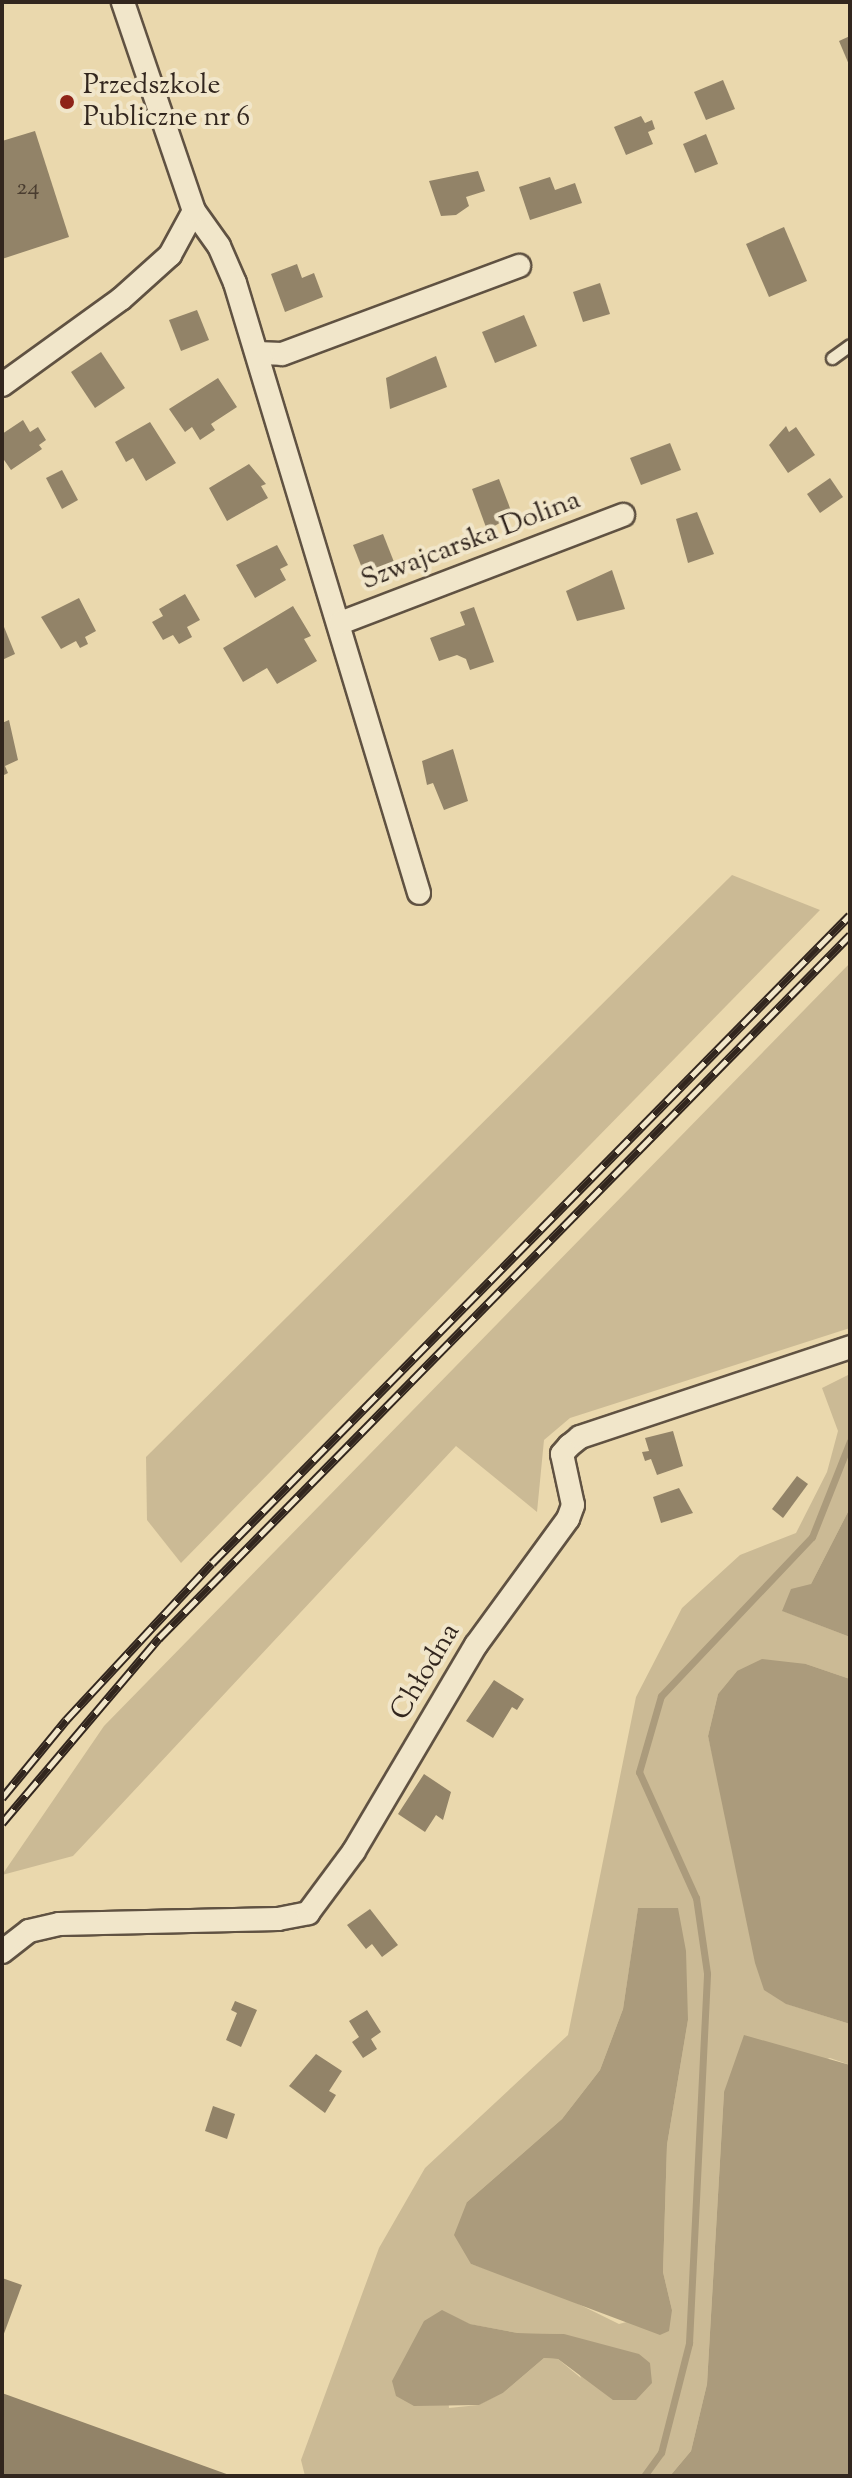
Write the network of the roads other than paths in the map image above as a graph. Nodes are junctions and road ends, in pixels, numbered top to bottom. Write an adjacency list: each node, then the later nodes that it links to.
1 (123, 2): 2 (street, Szwajcarska Dolina)
2 (194, 211): 5 (street, Szwajcarska Dolina); 7 (street)
3 (519, 266): 5 (street)
4 (850, 345): 6 (lane)
5 (257, 353): 9 (street, Szwajcarska Dolina)
6 (832, 358)
7 (2, 385)
8 (623, 515): 9 (street, Szwajcarska Dolina)
9 (340, 623): 10 (street, Szwajcarska Dolina)
10 (419, 893)
11 (850, 1347): 12 (street, Chłodna)
12 (2, 1952)

